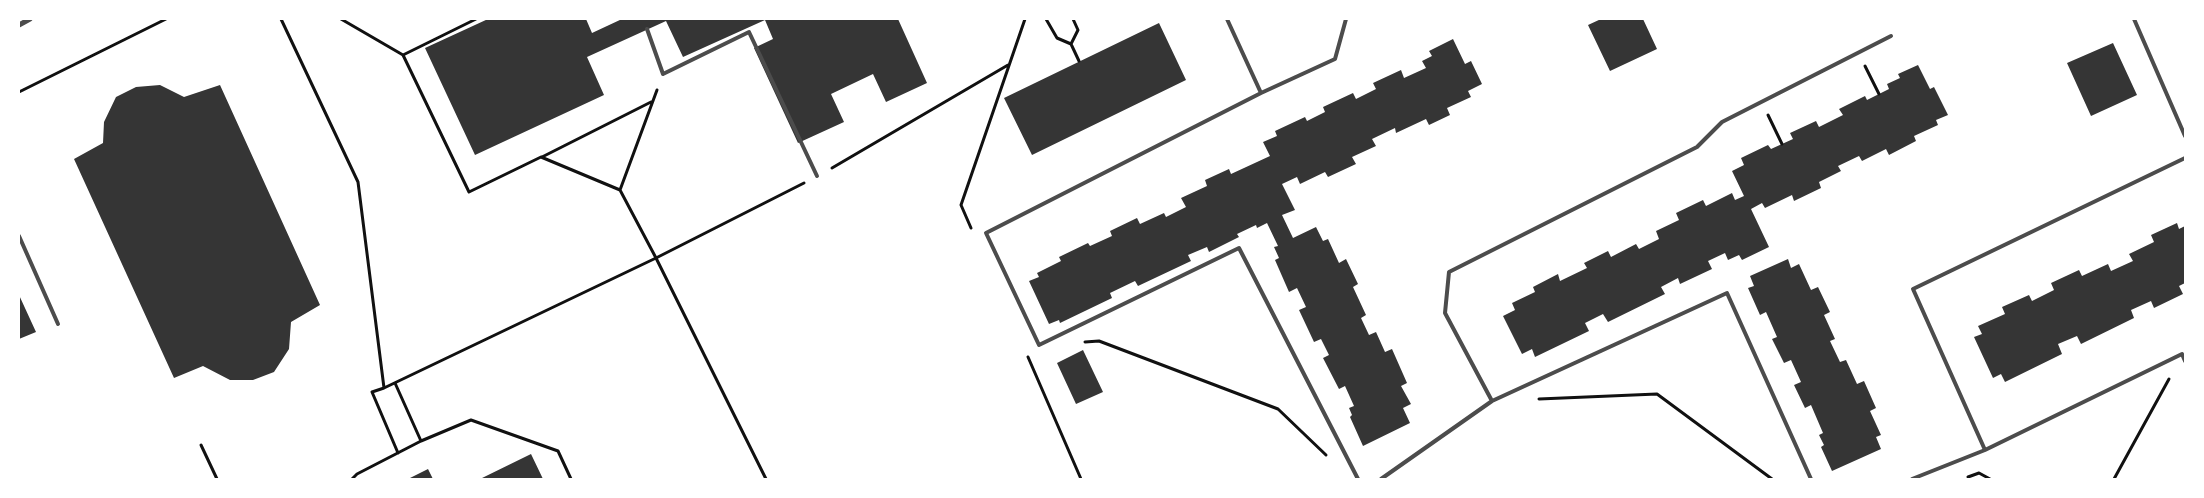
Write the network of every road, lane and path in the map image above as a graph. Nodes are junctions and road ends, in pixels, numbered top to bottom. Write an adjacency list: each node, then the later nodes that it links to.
1 (30, 19): 12 (street)
2 (166, 19): 21 (path)
3 (281, 19): 40 (path)
4 (341, 19): 17 (path)
5 (476, 19): 17 (path)
6 (1025, 19): 19 (path)
7 (1046, 19): 15 (path)
8 (1073, 19): 15 (path)
9 (1227, 19): 22 (lane)
10 (1346, 19): 22 (lane)
11 (2134, 19): 26 (lane)
12 (19, 25)
13 (647, 29): 20 (lane)
14 (1891, 36): 16 (lane)
15 (1071, 44): 18 (path)
16 (1858, 52): 23 (path); 25 (lane)
17 (403, 55): 28 (path)
18 (1079, 61)
19 (1008, 65): 30 (path); 32 (path)
20 (663, 74): 24 (path); 30 (lane)
21 (19, 92)
22 (1261, 93): 52 (lane)
23 (1879, 94)
24 (651, 102): 28 (path); 31 (path)
25 (1762, 102): 27 (path); 42 (lane)
26 (2185, 136)
27 (1782, 144)
28 (541, 157): 31 (path)
29 (2185, 158): 45 (lane)
30 (817, 176): 34 (path)
31 (620, 190): 34 (path)
32 (961, 205)
33 (19, 236): 35 (lane)
34 (656, 258): 39 (path); 51 (path)
35 (58, 324)
36 (1079, 342): 47 (path)
37 (2182, 354): 38 (lane); 45 (lane); 59 (path)
38 (2185, 361)
39 (395, 383): 40 (path); 43 (path)
40 (384, 388): 46 (path)
41 (1531, 399): 54 (path)
42 (1492, 401): 53 (lane); 55 (lane)
43 (421, 441): 46 (path); 50 (path)
44 (201, 445): 48 (path)
45 (1985, 450): 56 (lane)
46 (398, 453): 49 (path)
47 (1331, 460)
48 (217, 479)
49 (352, 479)
50 (571, 479)
51 (766, 479)
52 (1358, 479)
53 (1381, 479)
54 (1772, 479)
55 (1811, 479)
56 (1912, 479)
57 (1961, 479): 58 (path)
58 (1990, 479)
59 (2114, 479)

